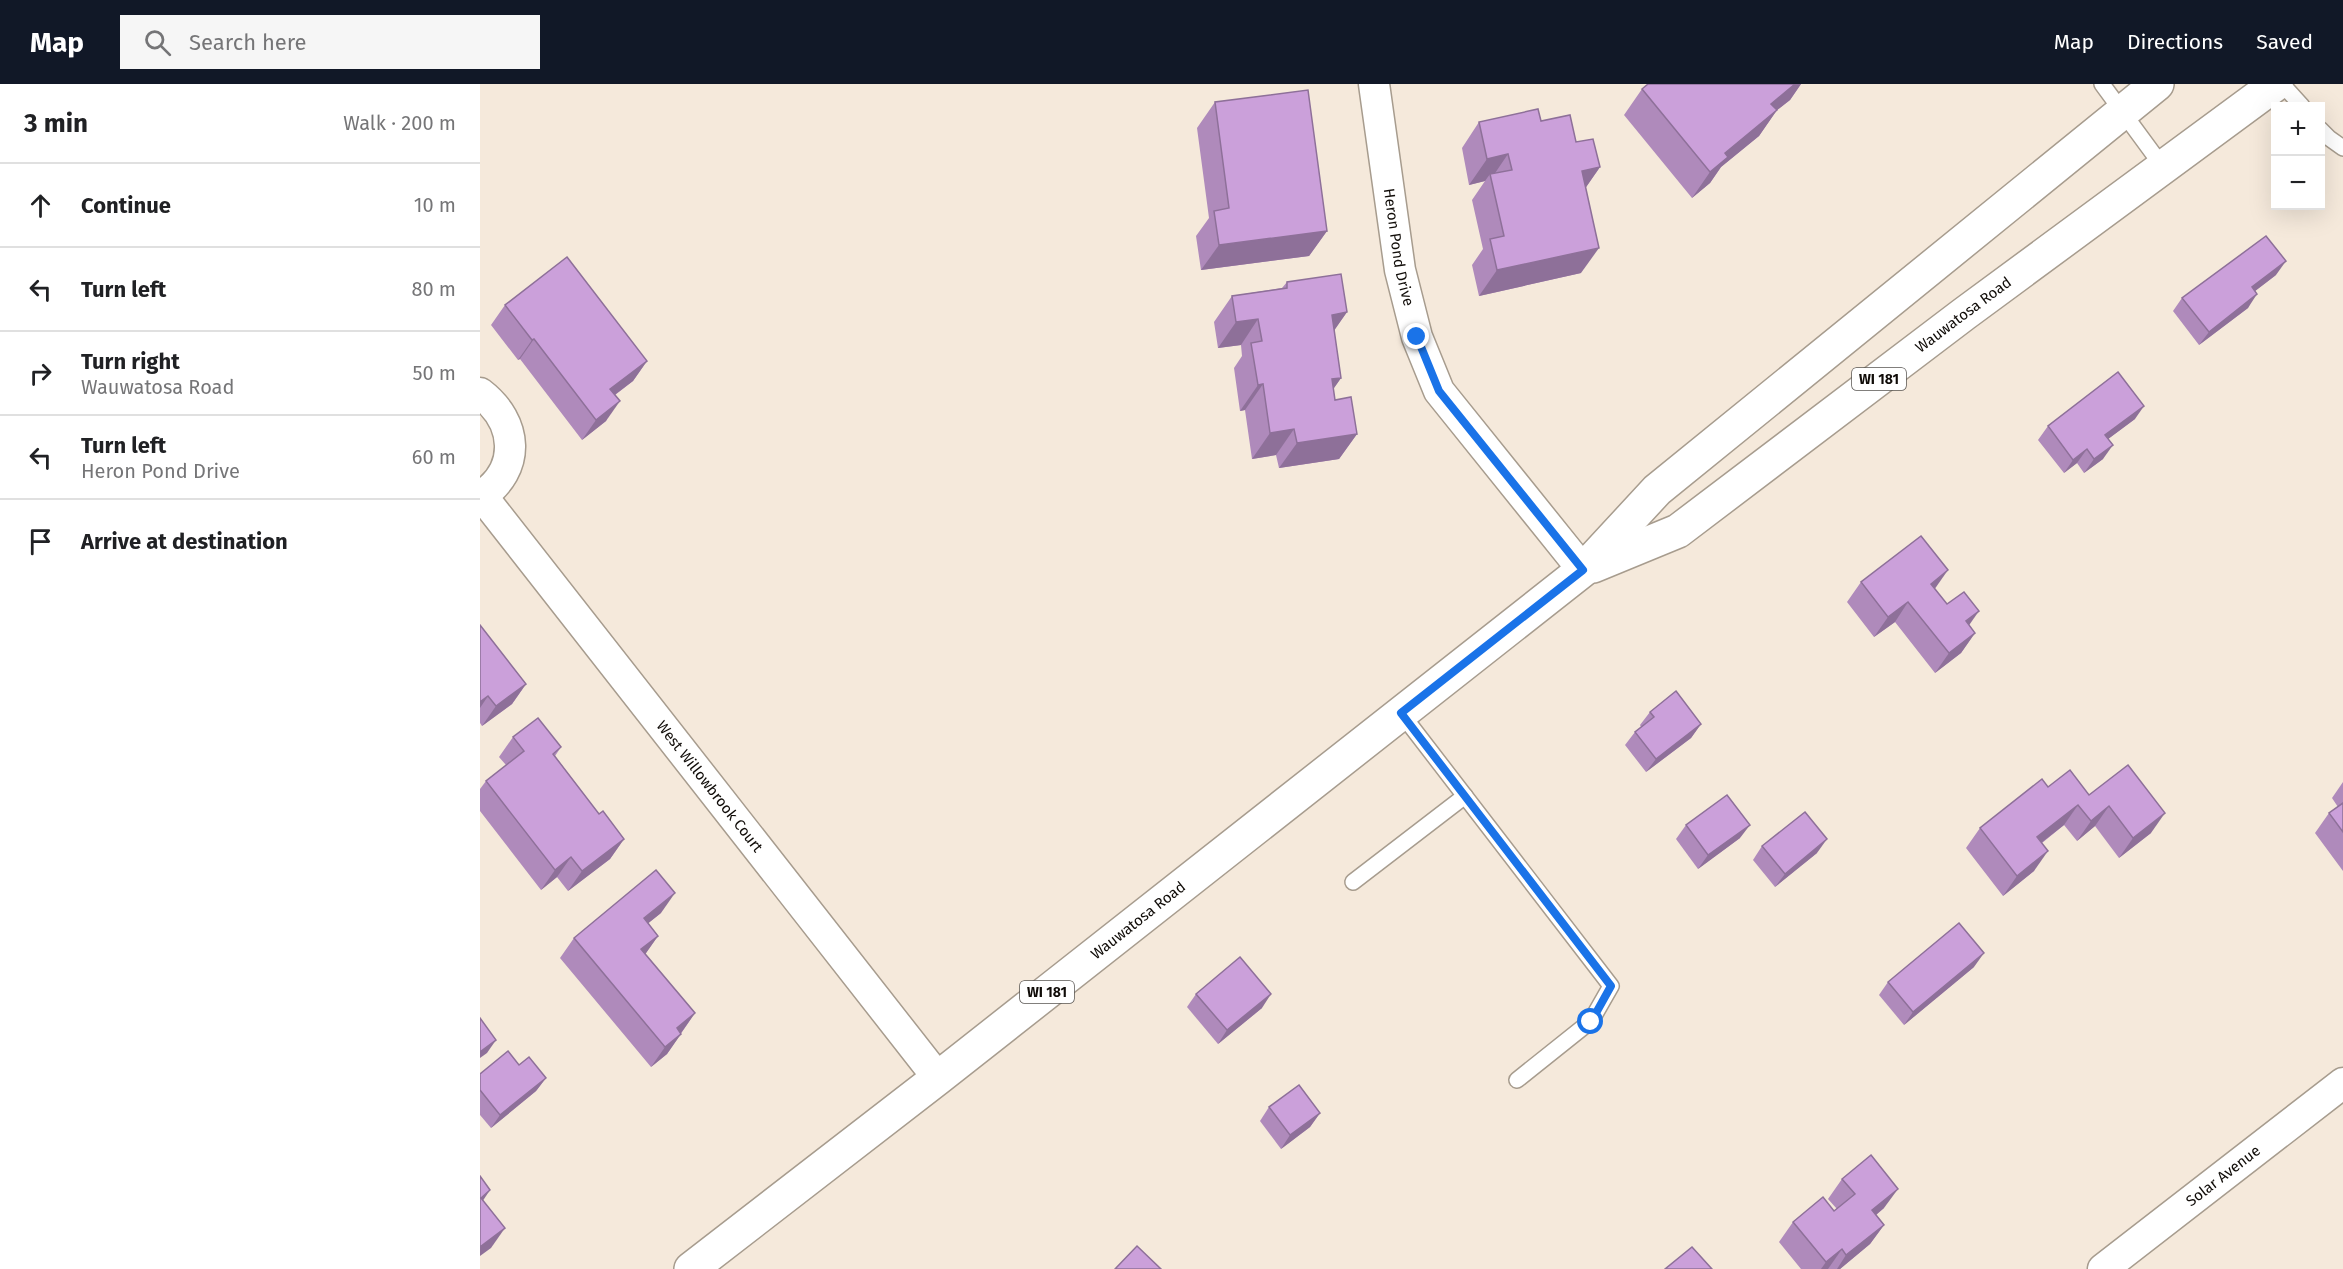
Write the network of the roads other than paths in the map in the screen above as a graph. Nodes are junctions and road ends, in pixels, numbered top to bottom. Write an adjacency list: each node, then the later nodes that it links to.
1 (2102, 84): 8 (lane)
2 (2157, 84): 8 (main road, Wauwatosa Road / WI 181)
3 (2264, 84): 9 (main road)
4 (2276, 84): 9 (main road, Wauwatosa Road / WI 181)
5 (2282, 84): 7 (lane)
6 (1379, 85): 15 (street, Heron Pond Drive)
7 (2298, 102)
8 (2122, 112): 12 (lane); 15 (main road, Wauwatosa Road / WI 181)
9 (2236, 114): 12 (main road, Wauwatosa Road / WI 181)
10 (2325, 134): 11 (lane)
11 (2343, 148)
12 (2163, 167): 15 (main road, Wauwatosa Road / WI 181)
13 (480, 393): 14 (street, West Willowbrook Court)
14 (481, 496): 19 (street, West Willowbrook Court)
15 (1583, 570): 16 (main road, Wauwatosa Road / WI 181)
16 (1401, 713): 17 (lane); 19 (main road, Wauwatosa Road / WI 181)
17 (1465, 796): 18 (lane); 20 (lane)
18 (1353, 882)
19 (938, 1078): 22 (main road, Wauwatosa Road / WI 181)
20 (1517, 1080)
21 (2343, 1083): 23 (street, Solar Avenue)
22 (691, 1269)
23 (2103, 1269)

